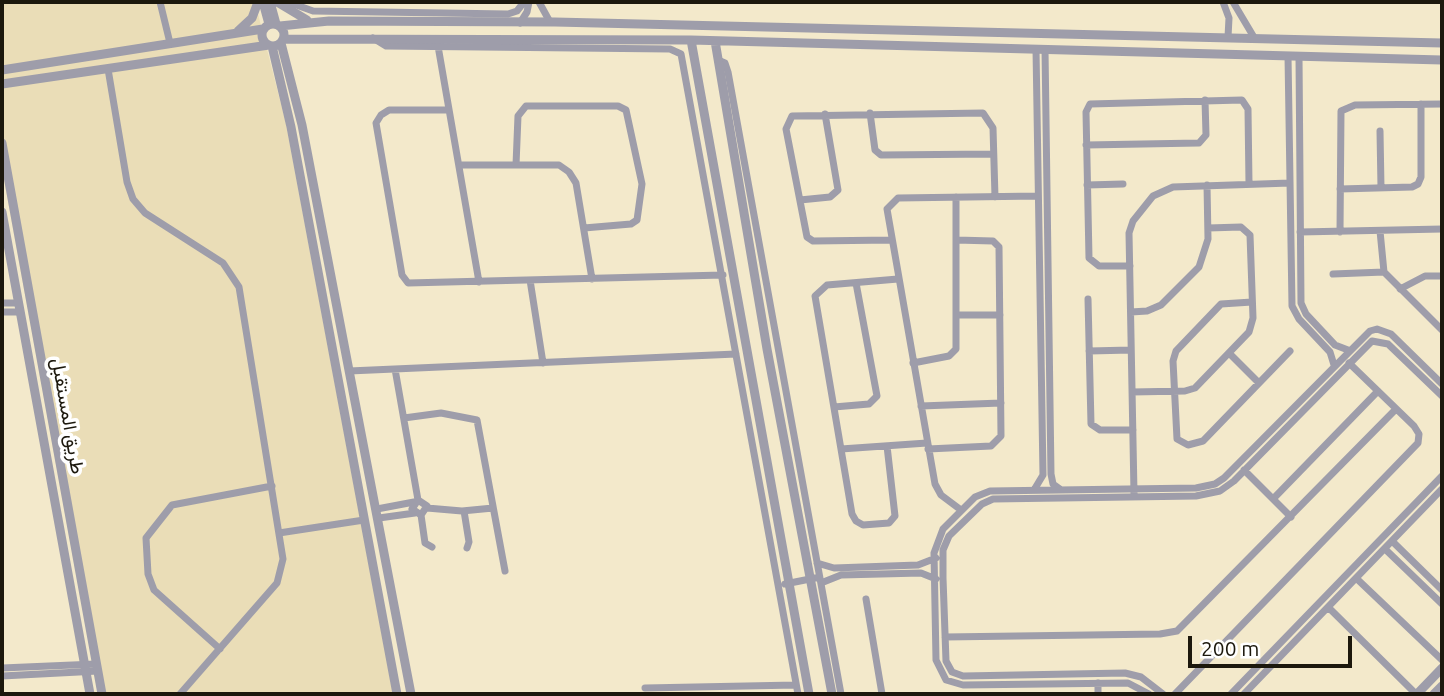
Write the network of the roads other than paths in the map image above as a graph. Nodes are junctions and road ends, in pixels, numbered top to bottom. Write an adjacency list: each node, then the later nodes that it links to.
1 (160, 2): 24 (street)
2 (260, 2): 14 (street); 17 (street)
3 (270, 2): 14 (street)
4 (276, 2): 11 (street)
5 (288, 2): 6 (street)
6 (526, 2): 13 (street)
7 (539, 2): 12 (street)
8 (1223, 2): 20 (street)
9 (1233, 2): 21 (street)
10 (329, 21): 11 (street); 13 (street); 18 (street)
11 (312, 22): 14 (street)
12 (550, 22): 13 (street); 15 (street)
13 (519, 23)
14 (272, 26): 17 (street); 25 (street); 25 (street)
15 (816, 27): 16 (street); 26 (street)
16 (840, 28): 20 (street); 28 (street)
17 (233, 33): 24 (street)
18 (318, 37): 19 (street); 25 (street)
19 (373, 37): 22 (street); 29 (street)
20 (1228, 37): 21 (street)
21 (1255, 39): 27 (street)
22 (691, 40): 23 (street); 33 (street)
23 (715, 41): 26 (street); 149 (street)
24 (170, 43): 37 (street)
25 (276, 43): 36 (street); 45 (street); 46 (street)
26 (816, 43): 28 (street)
27 (1442, 43)
28 (839, 44): 30 (street)
29 (438, 46): 34 (street); 42 (street)
30 (1041, 49): 31 (street); 60 (street); 129 (street)
31 (1288, 56): 32 (street); 53 (street)
32 (1298, 57): 35 (street); 65 (street)
33 (694, 58): 34 (street); 154 (street)
34 (684, 59): 79 (street)
35 (1442, 60)
36 (108, 69): 38 (street); 128 (street)
37 (2, 70)
38 (2, 84)
39 (1205, 100): 49 (street); 49 (street); 55 (street)
40 (1421, 104): 41 (street); 58 (street); 59 (street)
41 (1442, 104)
42 (449, 110): 51 (street); 84 (street)
43 (870, 113): 44 (street); 50 (street); 50 (street)
44 (825, 114): 63 (street); 63 (street)
45 (302, 125): 46 (street); 107 (street)
46 (291, 127): 141 (street)
47 (1380, 131): 58 (street)
48 (2, 143): 167 (street, طريق المستقبل)
49 (1086, 145): 56 (street)
50 (993, 154): 62 (street)
51 (459, 165): 52 (street); 84 (street)
52 (516, 165): 67 (street); 67 (street)
53 (1290, 183): 55 (street); 64 (street)
54 (1122, 184): 56 (street)
55 (1249, 184): 57 (street)
56 (1087, 185): 76 (street)
57 (1207, 185): 68 (street); 76 (street)
58 (1381, 188): 59 (street)
59 (1340, 189): 72 (street)
60 (1038, 196): 62 (street); 131 (street)
61 (956, 197): 62 (street); 74 (street); 75 (street)
62 (995, 197)
63 (800, 200): 74 (street)
64 (1290, 209): 65 (street); 105 (street)
65 (1300, 209): 71 (street)
66 (2, 212): 73 (street, طريق المستقبل)
67 (584, 228): 82 (street)
68 (1208, 228): 88 (street); 92 (street)
69 (1442, 229): 70 (street)
70 (1380, 231): 72 (street); 77 (street)
71 (1300, 232): 72 (street); 96 (street)
72 (1340, 232)
73 (4, 236): 90 (street, طريق المستقبل)
74 (891, 240): 83 (street)
75 (956, 240): 93 (street); 94 (street)
76 (1130, 266): 92 (street)
77 (1384, 272): 78 (street); 86 (street)
78 (1333, 274)
79 (723, 275): 82 (street); 100 (street)
80 (1442, 276): 86 (street)
81 (530, 279): 82 (street); 84 (street); 102 (street)
82 (592, 279)
83 (898, 279): 85 (street); 103 (street)
84 (479, 282)
85 (856, 283): 117 (street); 117 (street)
86 (1400, 289): 95 (street)
87 (1088, 299): 98 (street)
88 (1252, 302): 101 (street); 113 (street)
89 (2, 303): 90 (street)
90 (18, 307): 91 (street); 166 (street, طريق المستقبل)
91 (2, 312)
92 (1131, 312): 97 (street)
93 (957, 315): 94 (street); 103 (street)
94 (1000, 315): 115 (street)
95 (1442, 330)
96 (1348, 349): 105 (street); 108 (street)
97 (1132, 350): 98 (street); 112 (street)
98 (1089, 351): 121 (street)
99 (1290, 351): 109 (street)
100 (736, 354): 102 (street); 155 (street)
101 (1230, 354): 109 (street); 113 (street)
102 (543, 363): 106 (street)
103 (913, 363): 116 (street)
104 (1349, 363): 108 (street); 111 (street); 122 (street)
105 (1334, 365): 120 (street)
106 (395, 369): 107 (street); 119 (street)
107 (349, 371): 139 (street)
108 (1430, 379): 110 (street); 114 (street)
109 (1259, 383): 113 (street)
110 (1442, 384)
111 (1378, 391): 118 (street); 133 (street)
112 (1132, 392): 113 (street); 121 (street)
113 (1174, 392)
114 (1442, 396)
115 (1001, 403): 116 (street); 124 (street)
116 (921, 406): 124 (street)
117 (834, 407): 125 (street)
118 (1396, 409): 140 (street); 190 (street)
119 (404, 418): 134 (street); 135 (street)
120 (1273, 428): 122 (street); 132 (street)
121 (1133, 430): 132 (street)
122 (1280, 433): 126 (street)
123 (887, 446): 124 (street); 125 (street); 125 (street)
124 (928, 446): 136 (street)
125 (841, 449)
126 (1244, 470): 132 (street); 133 (street)
127 (1442, 476): 156 (street)
128 (272, 486): 142 (street); 163 (street)
129 (1060, 489): 131 (street); 132 (street)
130 (1442, 489): 143 (street)
131 (1034, 490): 136 (street)
132 (1134, 493): 148 (street)
133 (1273, 499): 140 (street)
134 (416, 501): 138 (street); 138 (street); 139 (street)
135 (493, 508): 137 (street); 150 (street)
136 (961, 510): 147 (street)
137 (464, 511): 138 (street); 145 (street)
138 (421, 512): 139 (street); 144 (street)
139 (378, 514): 181 (street)
140 (1291, 517): 162 (street)
141 (364, 520): 142 (street); 180 (street)
142 (279, 533): 163 (street)
143 (1392, 541): 146 (street); 157 (street)
144 (432, 547)
145 (467, 548)
146 (1385, 549): 151 (street); 160 (street)
147 (934, 559): 148 (street); 149 (street); 153 (street)
148 (943, 561): 153 (street)
149 (813, 564): 152 (street)
150 (505, 570)
151 (1356, 578): 158 (street); 164 (street)
152 (817, 579): 153 (street); 154 (street); 184 (street); 185 (street)
153 (939, 579): 162 (street); 172 (street)
154 (789, 583): 155 (street); 183 (street)
155 (778, 585): 173 (street)
156 (1335, 587): 158 (street); 191 (street)
157 (1442, 590)
158 (1341, 593): 161 (street)
159 (866, 599): 186 (street)
160 (1442, 604)
161 (1328, 607): 192 (street); 193 (street)
162 (945, 638): 169 (street)
163 (220, 649): 176 (street)
164 (1442, 660)
165 (2, 667): 166 (street)
166 (85, 668): 167 (street); 170 (street); 177 (street, طريق المستقبل)
167 (97, 668): 178 (street, طريق المستقبل)
168 (1442, 668): 193 (street)
169 (1018, 675): 172 (street); 189 (street)
170 (2, 676)
171 (1098, 683): 172 (street); 187 (street); 188 (street)
172 (1018, 684)
173 (796, 685): 175 (street); 182 (street)
174 (1442, 686): 194 (street)
175 (645, 688)
176 (183, 691): 179 (street)
177 (90, 694)
178 (102, 694)
179 (192, 694)
180 (397, 694)
181 (411, 694)
182 (797, 694)
183 (810, 694)
184 (832, 694)
185 (841, 694)
186 (882, 694)
187 (1098, 694)
188 (1149, 694)
189 (1163, 694)
190 (1175, 694)
191 (1231, 694)
192 (1244, 694)
193 (1417, 694)
194 (1434, 694)

